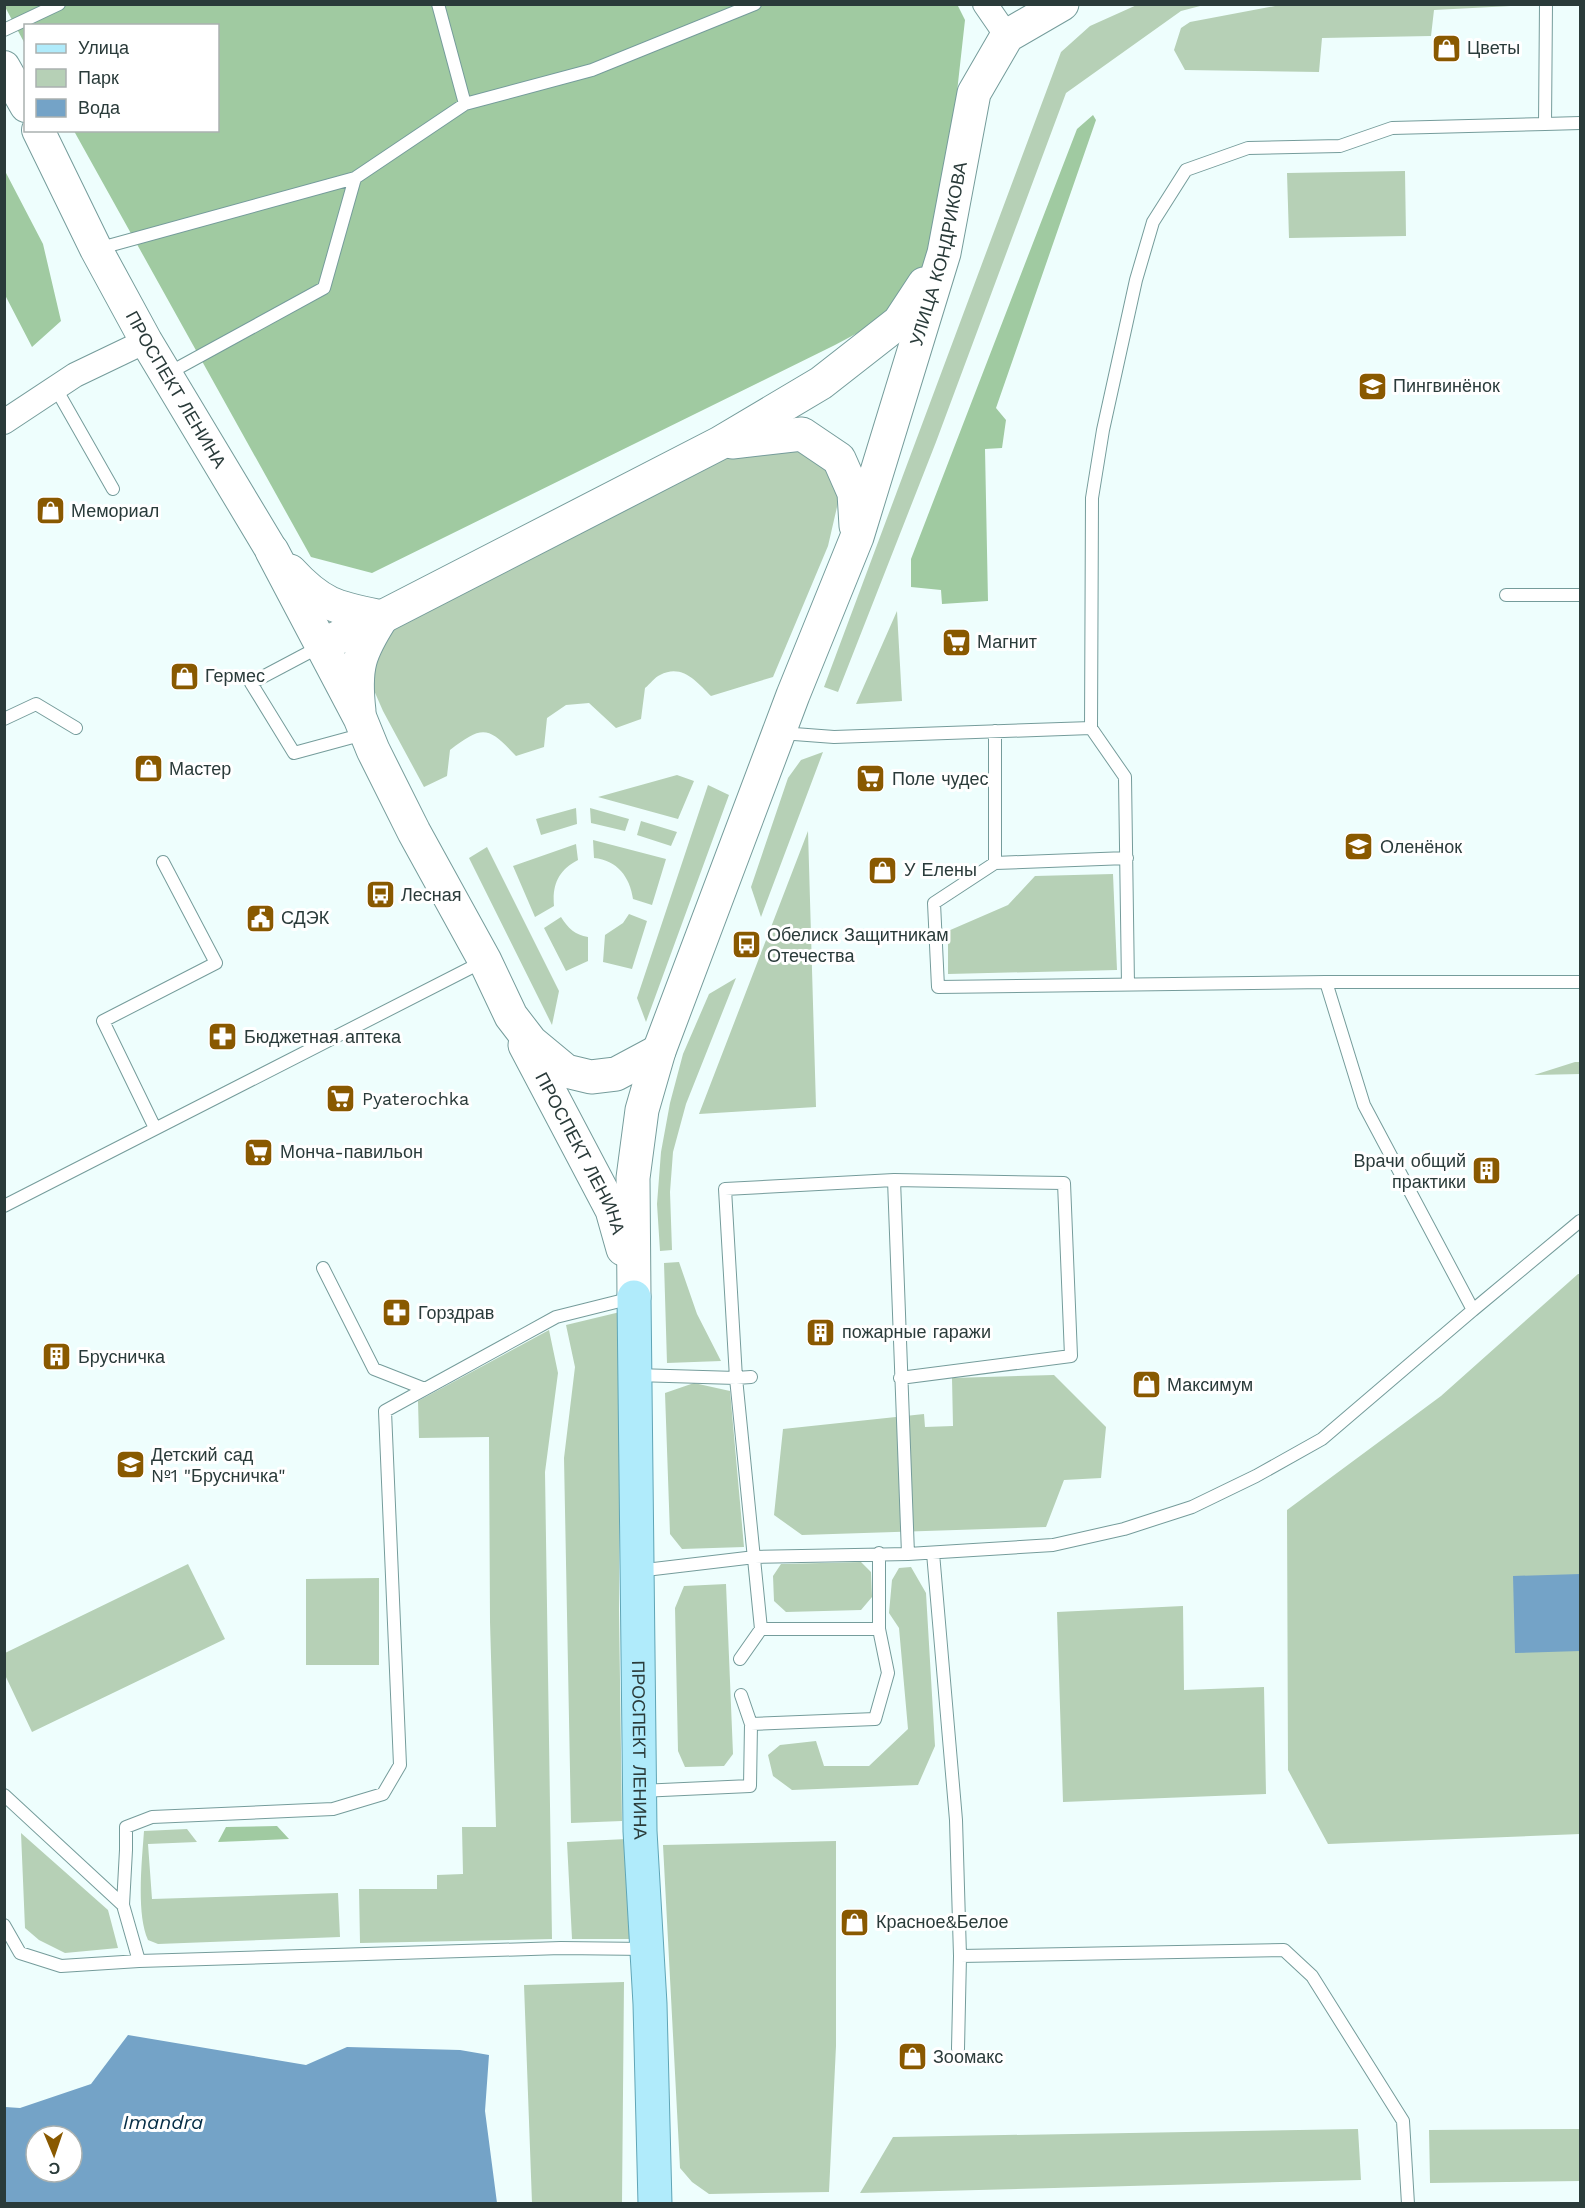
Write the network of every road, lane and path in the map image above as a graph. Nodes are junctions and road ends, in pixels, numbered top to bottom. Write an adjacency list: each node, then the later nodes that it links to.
1 (59, 4): 7 (lane)
2 (438, 4): 11 (lane)
3 (755, 4): 11 (lane)
4 (985, 4): 8 (street)
5 (1062, 4): 8 (main road, УЛИЦА КОНДРИКОВА)
6 (1546, 4): 13 (lane)
7 (4, 30)
8 (1007, 36): 17 (main road, УЛИЦА КОНДРИКОВА)
9 (4, 67): 10 (street)
10 (24, 102)
11 (465, 104): 15 (lane)
12 (1581, 123): 13 (lane)
13 (1545, 124): 33 (lane)
14 (39, 132): 16 (street, ПРОСПЕКТ ЛЕНИНА)
15 (354, 178): 16 (lane); 19 (lane)
16 (96, 249): 18 (street, ПРОСПЕКТ ЛЕНИНА)
17 (944, 253): 22 (main road); 24 (main road, УЛИЦА КОНДРИКОВА)
18 (146, 341): 19 (street, ПРОСПЕКТ ЛЕНИНА); 20 (street)
19 (166, 375): 25 (street, ПРОСПЕКТ ЛЕНИНА)
20 (55, 387): 21 (street); 23 (lane)
21 (4, 422)
22 (720, 443): 24 (main road); 28 (main road)
23 (113, 489)
24 (857, 537): 35 (main road, УЛИЦА КОНДРИКОВА)
25 (272, 551): 28 (main road); 29 (main road, ПРОСПЕКТ ЛЕНИНА)
26 (1506, 595): 27 (lane)
27 (1581, 595)
28 (382, 617): 29 (main road); 31 (main road)
29 (322, 645): 31 (main road, ПРОСПЕКТ ЛЕНИНА); 31 (lane)
30 (4, 719): 32 (lane)
31 (363, 726): 39 (main road, ПРОСПЕКТ ЛЕНИНА)
32 (76, 728)
33 (1091, 728): 34 (lane); 36 (lane)
34 (995, 731): 35 (lane); 38 (lane)
35 (779, 733): 44 (main road, ПРОСПЕКТ ЛЕНИНА)
36 (1127, 858): 38 (lane); 42 (lane)
37 (163, 862): 45 (lane)
38 (995, 862): 42 (lane)
39 (485, 961): 43 (main road, ПРОСПЕКТ ЛЕНИНА); 45 (lane)
40 (1326, 982): 41 (lane); 42 (lane); 51 (lane)
41 (1581, 982)
42 (1128, 985)
43 (511, 1016): 44 (main road); 50 (main road, ПРОСПЕКТ ЛЕНИНА)
44 (659, 1051): 50 (main road, ПРОСПЕКТ ЛЕНИНА)
45 (155, 1128): 47 (lane)
46 (894, 1180): 54 (lane); 55 (lane); 55 (lane)
47 (4, 1206)
48 (1581, 1221): 51 (lane)
49 (323, 1268): 56 (lane)
50 (633, 1297): 52 (main road, ПРОСПЕКТ ЛЕНИНА); 56 (lane)
51 (1473, 1310): 58 (lane)
52 (634, 1375): 54 (lane); 61 (main road, ПРОСПЕКТ ЛЕНИНА)
53 (751, 1377): 54 (lane)
54 (736, 1378): 60 (lane)
55 (900, 1378): 59 (lane)
56 (424, 1389): 69 (lane)
57 (879, 1553): 59 (lane); 60 (lane); 63 (lane)
58 (933, 1553): 59 (lane); 72 (lane)
59 (908, 1554)
60 (755, 1557): 61 (lane); 62 (lane)
61 (637, 1571): 67 (main road, ПРОСПЕКТ ЛЕНИНА)
62 (761, 1629): 63 (lane); 64 (lane)
63 (879, 1629): 66 (lane)
64 (740, 1659)
65 (741, 1695): 66 (lane)
66 (751, 1724): 67 (lane)
67 (640, 1791): 71 (main road, ПРОСПЕКТ ЛЕНИНА)
68 (4, 1795): 69 (lane)
69 (123, 1905): 73 (lane)
70 (4, 1925): 73 (lane)
71 (647, 1949): 73 (lane); 75 (main road, ПРОСПЕКТ ЛЕНИНА)
72 (960, 1956): 74 (lane); 76 (lane)
73 (139, 1961)
74 (958, 2049)
75 (655, 2204)
76 (1408, 2204)

